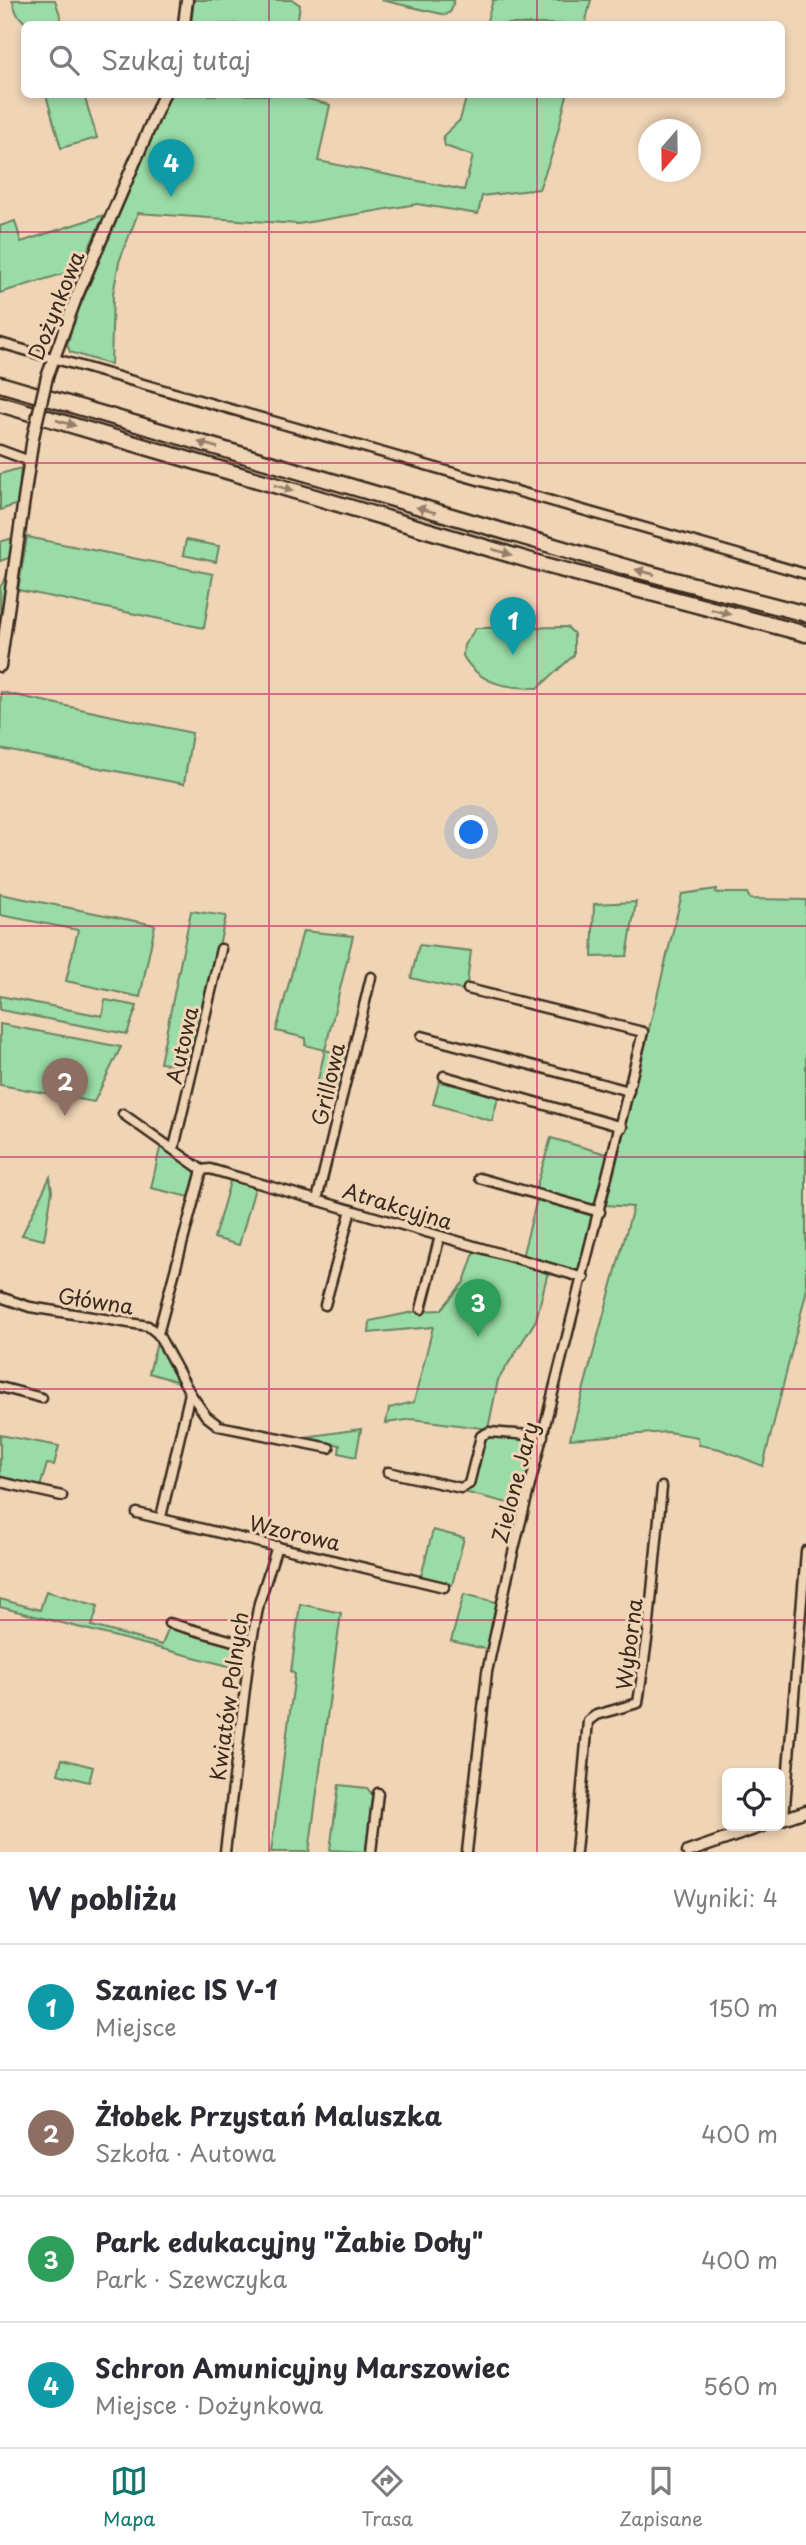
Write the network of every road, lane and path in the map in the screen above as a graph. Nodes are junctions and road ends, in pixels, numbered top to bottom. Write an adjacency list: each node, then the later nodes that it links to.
1 (187, 0): 2 (street)
2 (184, 21)
3 (162, 98): 5 (street, Dożynkowa)
4 (0, 344): 5 (street)
5 (53, 357): 9 (street, Dożynkowa, bridge); 10 (street)
6 (0, 384): 11 (highway, one-way to 6)
7 (0, 404): 12 (highway, one-way to 12)
8 (0, 450): 9 (street)
9 (30, 461): 13 (street, Dożynkowa)
10 (806, 574)
11 (806, 614)
12 (806, 634)
13 (0, 666)
14 (221, 949): 22 (street, Autowa)
15 (370, 978): 25 (street, Grillowa)
16 (468, 989): 19 (street, Zielone Jary)
17 (422, 1036): 19 (street)
18 (444, 1076): 21 (street)
19 (628, 1091): 21 (street, Zielone Jary)
20 (123, 1114): 22 (street)
21 (622, 1127): 27 (street, Zielone Jary)
22 (174, 1149): 23 (street)
23 (202, 1170): 25 (street, Atrakcyjna); 33 (street)
24 (479, 1178): 27 (street)
25 (317, 1200): 26 (street, Atrakcyjna)
26 (351, 1210): 28 (street, Atrakcyjna); 31 (street)
27 (600, 1212): 29 (street, Zielone Jary)
28 (440, 1236): 29 (street, Atrakcyjna); 32 (street)
29 (584, 1278): 37 (street, Zielone Jary)
30 (0, 1297): 33 (street, Główna)
31 (325, 1305)
32 (421, 1309)
33 (158, 1334): 35 (street, Główna)
34 (0, 1387): 36 (street)
35 (190, 1393): 38 (street, Główna); 44 (street)
36 (42, 1398)
37 (542, 1437): 39 (street); 57 (street, Zielone Jary)
38 (329, 1448)
39 (388, 1472)
40 (0, 1482): 42 (street)
41 (662, 1487): 58 (street, Wyborna)
42 (62, 1496)
43 (137, 1513): 44 (street, Wzorowa)
44 (161, 1517): 45 (street, Wzorowa)
45 (277, 1546): 47 (street, Wzorowa); 49 (street, Kwiatów Polnych)
46 (806, 1551): 50 (street)
47 (444, 1587)
48 (170, 1623): 49 (street)
49 (251, 1646): 55 (street, Kwiatów Polnych)
50 (785, 1786)
51 (378, 1793): 56 (street)
52 (806, 1811): 53 (street)
53 (785, 1818)
54 (749, 1831): 59 (street)
55 (225, 1852)
56 (371, 1852)
57 (467, 1852)
58 (576, 1852)
59 (688, 1852)

